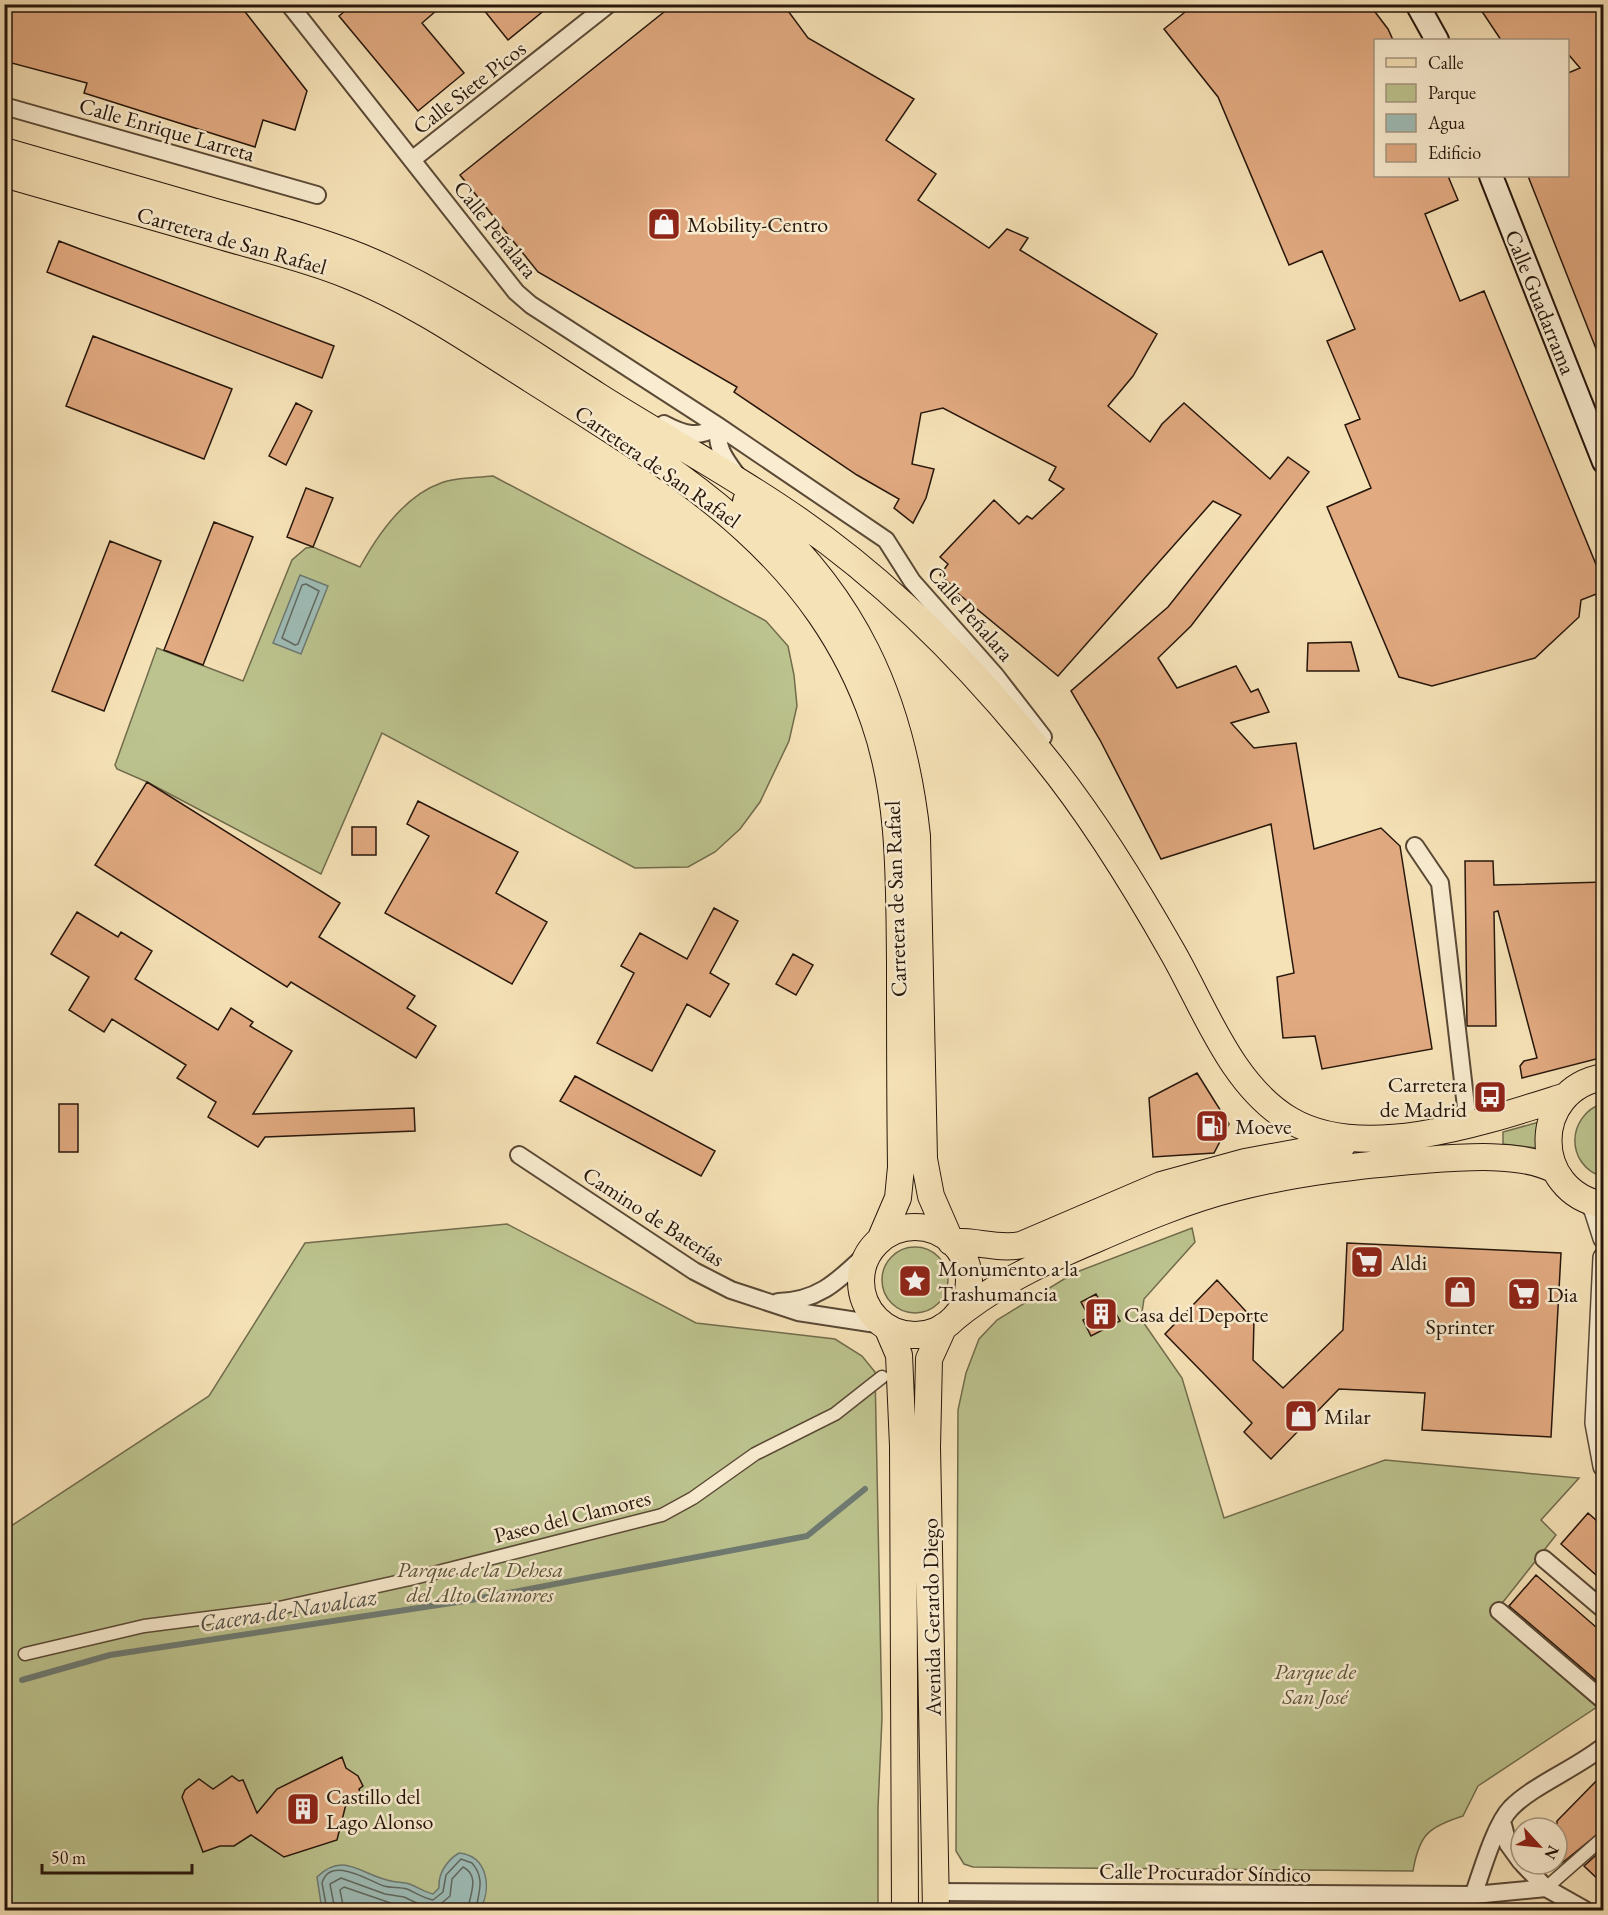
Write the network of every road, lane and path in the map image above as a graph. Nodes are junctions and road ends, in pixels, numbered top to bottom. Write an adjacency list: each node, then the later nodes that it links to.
1 (289, 4): 7 (street, Calle Peñalara)
2 (609, 4): 7 (street, Calle Siete Picos)
3 (1417, 4): 4 (main road)
4 (1436, 39)
5 (4, 106): 10 (street, Calle Enrique Larreta)
6 (4, 152): 11 (main road, Carretera de San Rafael)
7 (413, 159): 13 (street, Calle Peñalara)
8 (4, 174): 27 (main road, Carretera de San Rafael)
9 (1491, 177): 14 (main road, Calle Guadarrama)
10 (317, 195)
11 (555, 369): 12 (main road, Carretera de San Rafael); 13 (street)
12 (637, 422): 15 (main road, Carretera de San Rafael); 26 (main road, Carretera de San Rafael)
13 (718, 426): 15 (street); 17 (street, Calle Peñalara)
14 (1604, 462)
15 (748, 489): 17 (main road, Carretera de San Rafael)
16 (1415, 846): 20 (street)
17 (1132, 885): 21 (main road, Carretera de San Rafael)
18 (1604, 1077): 19 (main road, Carretera de San Rafael)
19 (1566, 1096): 20 (main road, Carretera de San Rafael); 23 (main road)
20 (1468, 1124): 21 (main road, Carretera de San Rafael)
21 (1388, 1138): 26 (main road)
22 (519, 1155): 29 (street, Camino de Baterías)
23 (1555, 1170): 24 (main road); 30 (main road)
24 (1596, 1203): 25 (street)
25 (1604, 1238)
26 (951, 1242): 27 (main road); 30 (main road)
27 (876, 1244): 29 (street, Camino de Baterías); 31 (main road)
28 (1604, 1258): 33 (street)
29 (771, 1302): 31 (street, Camino de Baterías)
30 (948, 1323): 31 (main road); 45 (main road, Avenida Gerardo Diego)
31 (885, 1326): 47 (main road, Avenida Gerardo Diego)
32 (882, 1377): 37 (street, Paseo del Clamores)
33 (1604, 1466)
34 (1544, 1559): 35 (street)
35 (1604, 1610)
36 (1499, 1611): 38 (street)
37 (26, 1654)
38 (1604, 1701)
39 (1604, 1746): 40 (street)
40 (1502, 1821): 42 (street); 46 (street)
41 (1604, 1837): 44 (street)
42 (1509, 1845)
43 (1534, 1876): 44 (street)
44 (1546, 1888): 46 (street, Calle Procurador Síndico); 48 (street)
45 (936, 1901): 46 (street, Calle Procurador Síndico)
46 (1471, 1903)
47 (905, 1911)
48 (1586, 1911)

